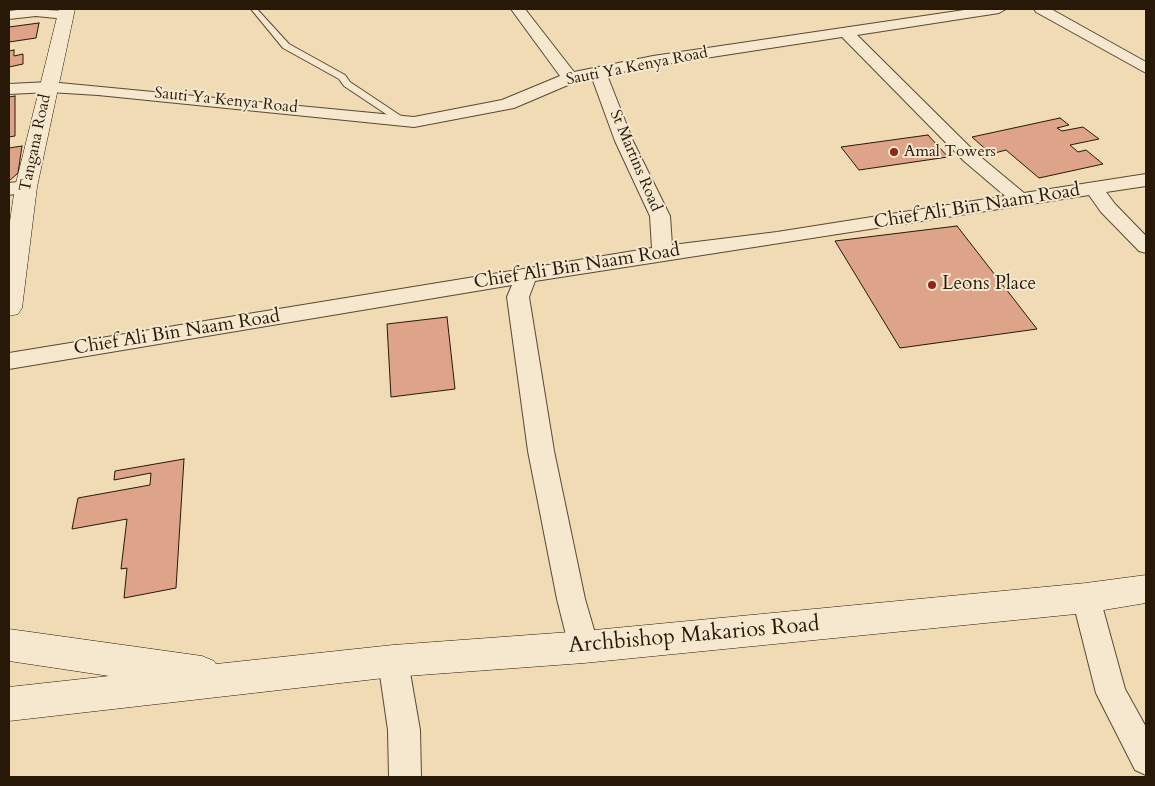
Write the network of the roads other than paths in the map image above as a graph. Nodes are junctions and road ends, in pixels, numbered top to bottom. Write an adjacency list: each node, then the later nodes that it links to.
1 (254, 9): 13 (lane)
2 (518, 9): 10 (street)
3 (999, 9): 7 (street, Sauti Ya Kenya Road)
4 (1042, 9): 8 (street)
5 (67, 12): 6 (street); 11 (street, Tangana Road)
6 (9, 15)
7 (849, 32): 9 (street, Sauti Ya Kenya Road); 17 (street)
8 (1146, 68)
9 (598, 72): 10 (street, Sauti Ya Kenya Road); 19 (street, St Martins Road)
10 (570, 78): 13 (street, Sauti Ya Kenya Road)
11 (48, 87): 12 (street, Sauti Ya Kenya Road); 13 (street, Sauti Ya Kenya Road); 15 (street, Tangana Road)
12 (9, 89)
13 (404, 122)
14 (1146, 180): 16 (street, Chief Ali Bin Naam Road)
15 (17, 188): 21 (street, Tangana Road)
16 (1095, 189): 17 (street, Chief Ali Bin Naam Road); 18 (street)
17 (1019, 199): 19 (street, Chief Ali Bin Naam Road)
18 (1146, 247)
19 (662, 253): 20 (street, Chief Ali Bin Naam Road)
20 (526, 276): 22 (street, Chief Ali Bin Naam Road); 26 (street)
21 (9, 308)
22 (9, 361)
23 (1146, 589): 24 (street, Archbishop Makarios Road)
24 (1086, 598): 26 (street, Archbishop Makarios Road); 30 (street)
25 (9, 645): 28 (street, Archbishop Makarios Road)
26 (584, 647): 27 (street, Archbishop Makarios Road)
27 (393, 661): 28 (street, Archbishop Makarios Road); 31 (street)
28 (240, 679): 29 (street, Archbishop Makarios Road)
29 (9, 704)
30 (1146, 759)
31 (405, 777)

